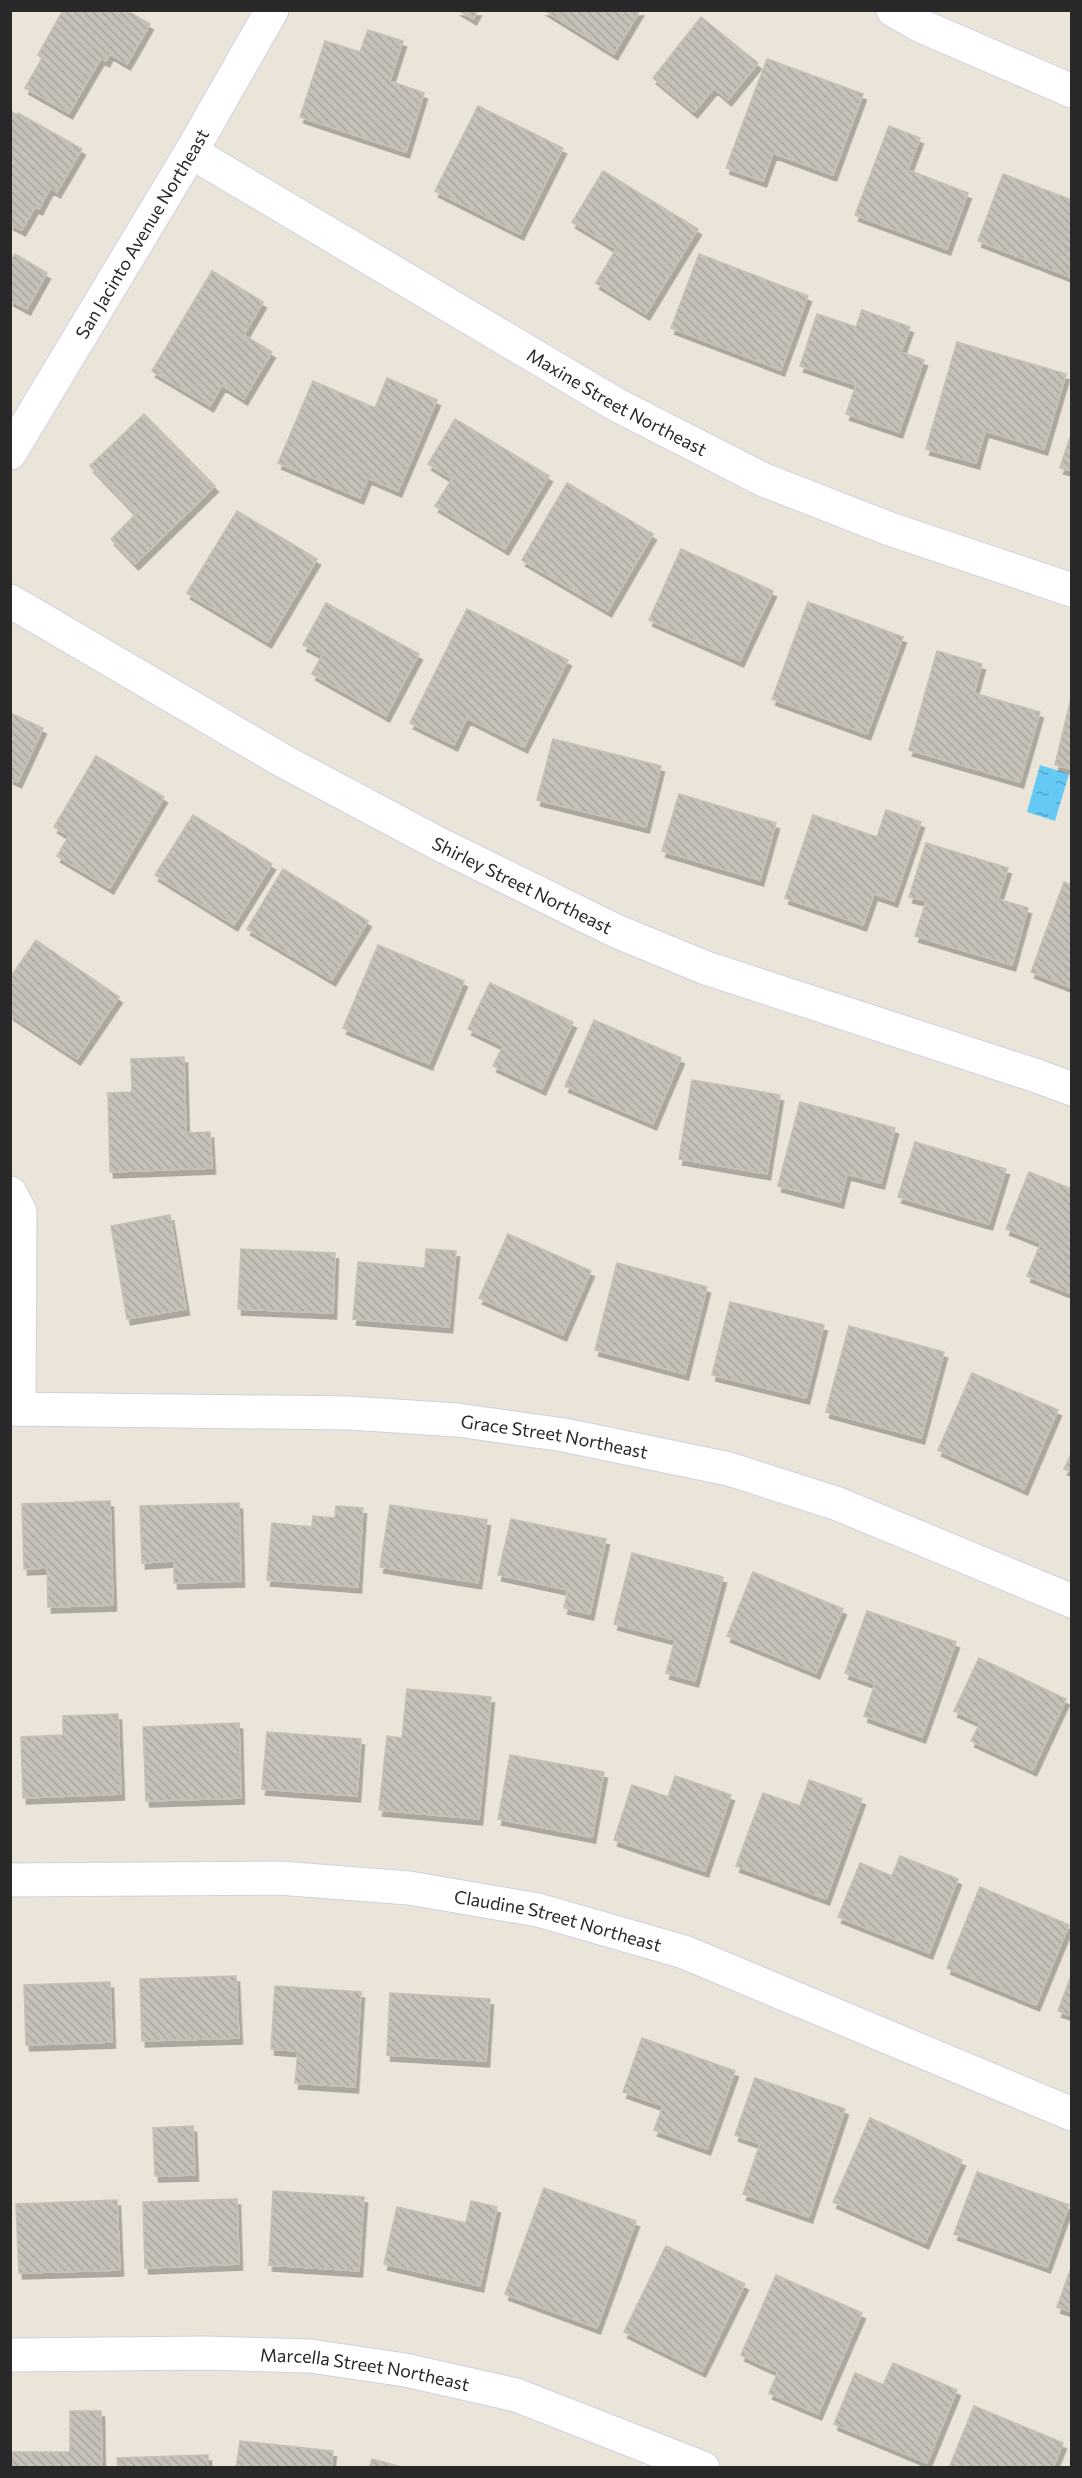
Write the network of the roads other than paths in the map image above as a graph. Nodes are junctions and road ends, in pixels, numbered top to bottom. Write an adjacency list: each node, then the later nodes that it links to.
1 (272, 10): 4 (street, San Jacinto Avenue Northeast)
2 (893, 10): 3 (street)
3 (1071, 91)
4 (191, 152): 5 (street, San Jacinto Avenue Northeast); 6 (street, Maxine Street Northeast)
5 (10, 453)
6 (1071, 590)
7 (10, 601): 8 (street, Shirley Street Northeast)
8 (1071, 1089)
9 (10, 1193): 10 (street)
10 (15, 1409): 11 (street, Grace Street Northeast)
11 (1071, 1600)
12 (10, 1880): 13 (street, Claudine Street Northeast)
13 (1071, 2114)
14 (10, 2355): 15 (street, Marcella Street Northeast)
15 (703, 2468)

